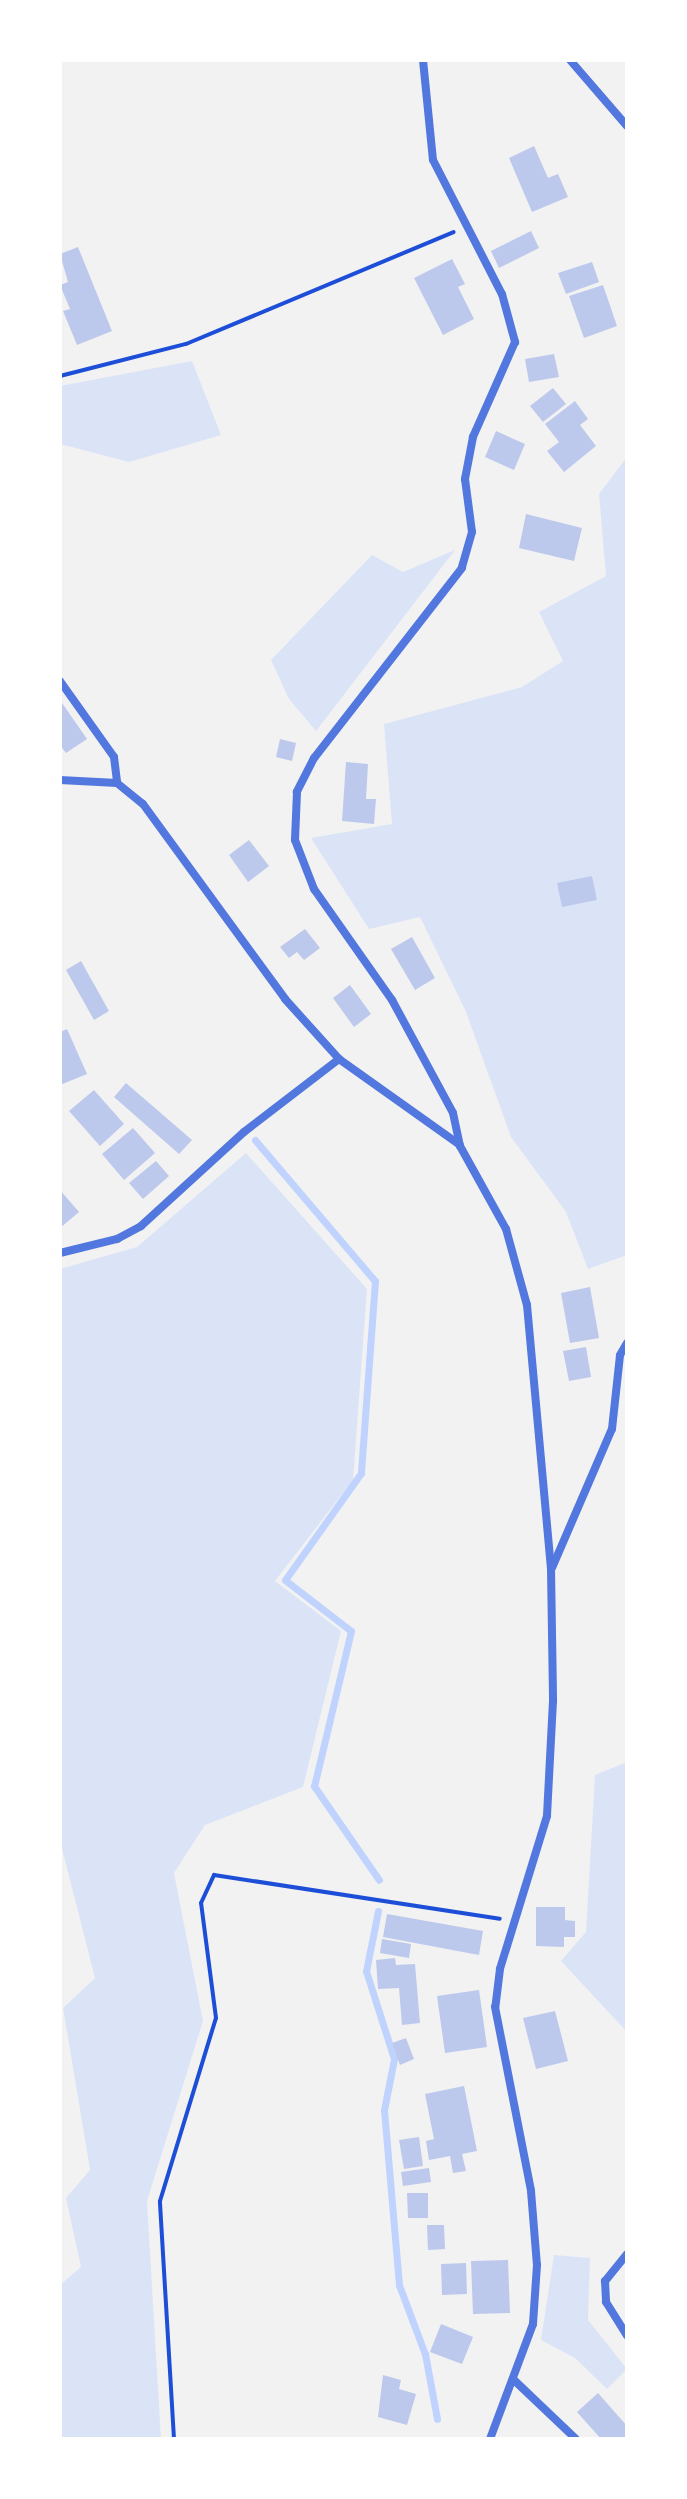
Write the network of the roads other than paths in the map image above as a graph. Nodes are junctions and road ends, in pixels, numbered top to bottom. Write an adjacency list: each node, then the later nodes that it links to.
1 (423, 60): 8 (street)
2 (570, 60): 3 (street)
3 (627, 126)
4 (60, 681): 6 (street)
5 (60, 780): 6 (street)
6 (117, 783): 7 (street)
7 (339, 1059): 8 (street); 9 (street)
8 (460, 1146): 11 (street)
9 (60, 1253)
10 (627, 1343): 11 (street)
11 (551, 1569): 14 (street)
12 (627, 2254): 13 (street)
13 (627, 2336)
14 (515, 2381): 15 (street); 16 (street)
15 (490, 2439)
16 (576, 2439)

